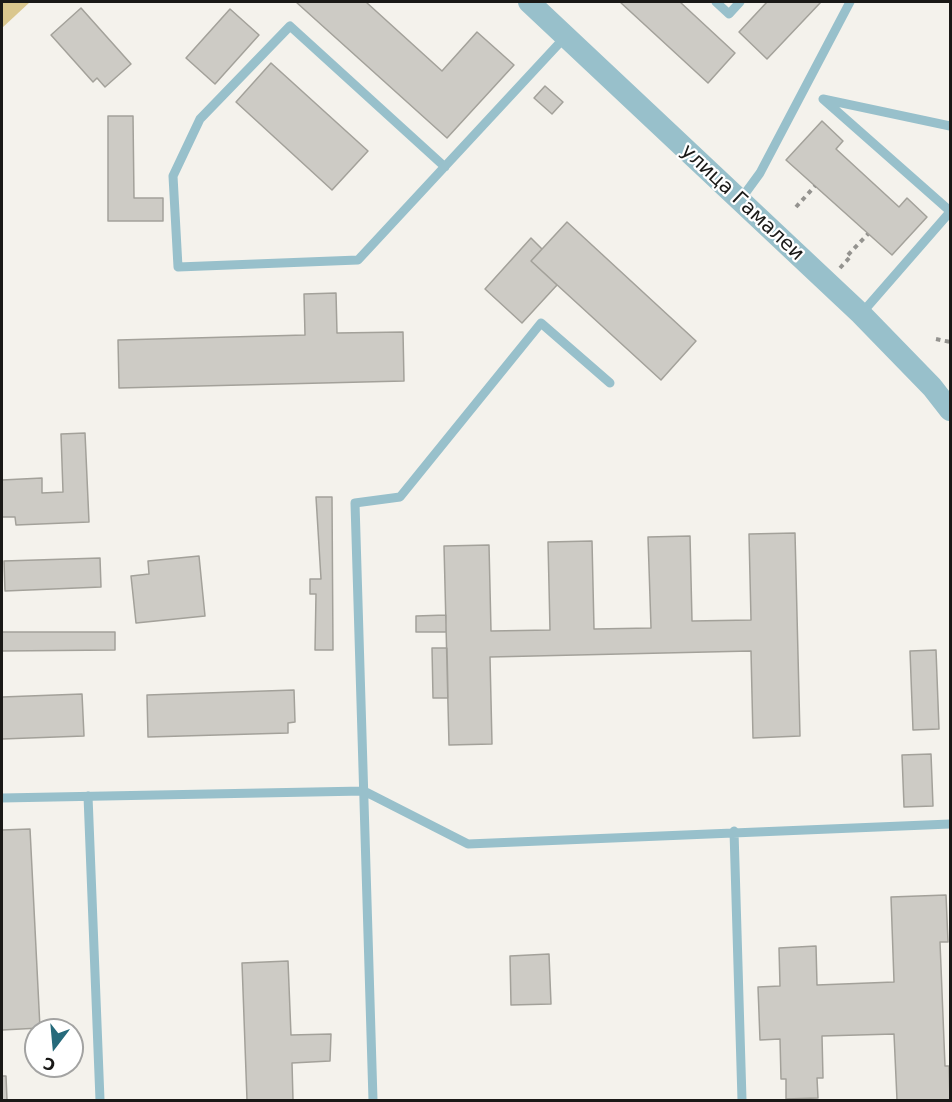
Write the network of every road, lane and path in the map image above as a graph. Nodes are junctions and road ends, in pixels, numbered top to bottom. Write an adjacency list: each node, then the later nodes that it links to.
1 (529, 2): 5 (street, улица Гамалеи)
2 (716, 2): 3 (lane)
3 (740, 2)
4 (849, 2): 9 (lane)
5 (567, 36): 7 (lane); 9 (street, улица Гамалеи)
6 (951, 126): 11 (lane)
7 (444, 167): 7 (lane)
8 (815, 186): 10 (path)
9 (739, 201): 14 (street, улица Гамалеи)
10 (796, 207)
11 (951, 211): 14 (lane)
12 (868, 234): 13 (path)
13 (848, 255)
14 (861, 314): 18 (street, улица Гамалеи)
15 (936, 339): 16 (path)
16 (951, 342)
17 (610, 383): 19 (lane)
18 (951, 410)
19 (364, 791): 20 (lane); 23 (lane); 25 (lane)
20 (88, 796): 21 (lane); 24 (lane)
21 (2, 798)
22 (951, 824): 23 (lane)
23 (734, 831): 26 (lane)
24 (100, 1101)
25 (373, 1101)
26 (742, 1101)

